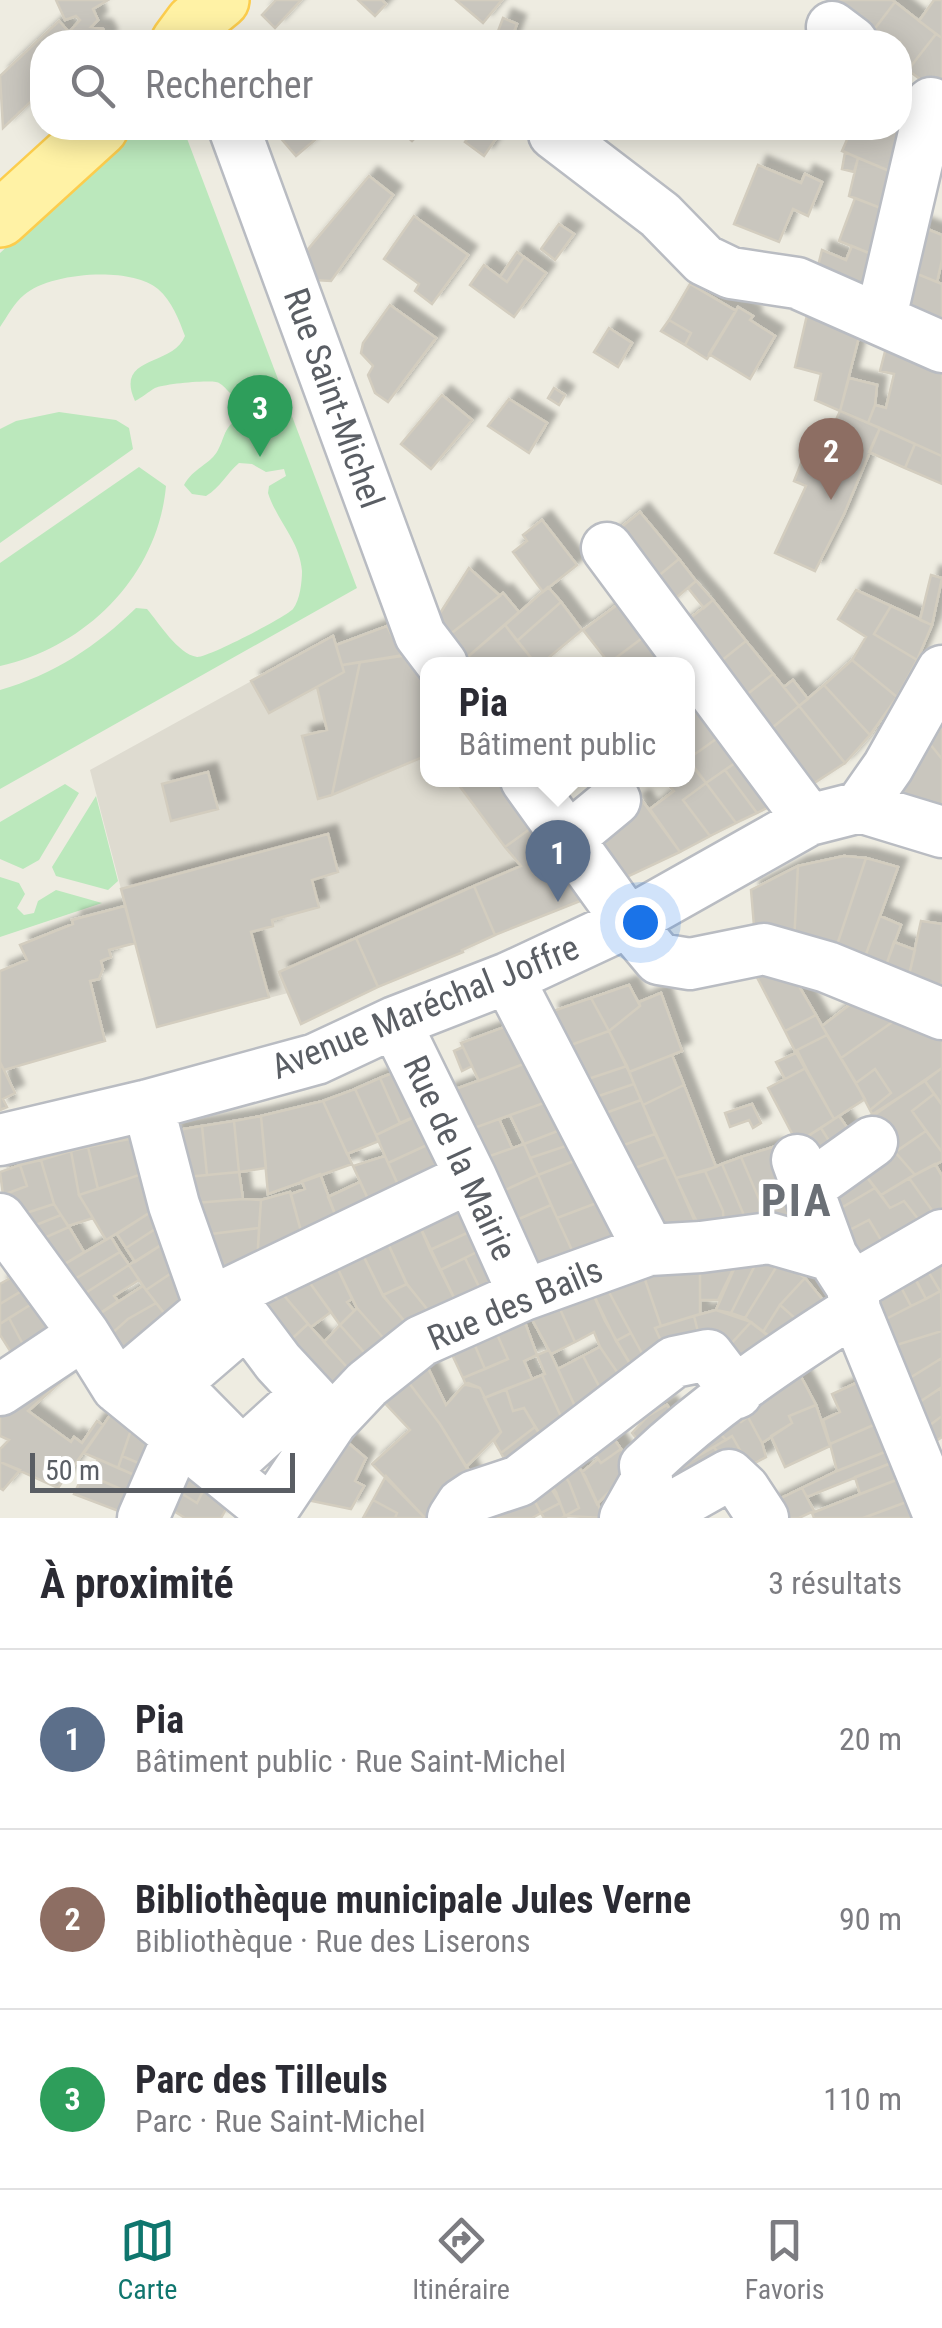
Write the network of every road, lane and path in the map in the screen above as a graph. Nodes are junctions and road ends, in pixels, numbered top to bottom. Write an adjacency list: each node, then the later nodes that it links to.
1 (924, 98): 6 (street)
2 (87, 140): 5 (main road)
3 (238, 140): 9 (street, Rue Saint-Michel)
4 (562, 140): 6 (street)
5 (0, 219)
6 (881, 317): 7 (street)
7 (942, 347)
8 (608, 548): 10 (street)
9 (437, 657)
10 (688, 657)
11 (695, 666): 16 (street)
12 (942, 673): 15 (street)
13 (531, 787): 18 (street)
14 (615, 800): 18 (street)
15 (860, 807): 16 (street, Avenue Maréchal Joffre); 17 (street)
16 (808, 820): 19 (street, Avenue Maréchal Joffre)
17 (942, 832)
18 (570, 838): 19 (street)
19 (628, 922): 20 (street, Avenue Maréchal Joffre); 21 (street)
20 (508, 978): 22 (street, Avenue Maréchal Joffre); 29 (street)
21 (942, 1014)
22 (395, 1022): 23 (street, Avenue Maréchal Joffre); 26 (street, Rue de la Mairie)
23 (148, 1105): 25 (street, Avenue Maréchal Joffre); 32 (street)
24 (870, 1137): 30 (street)
25 (0, 1140)
26 (471, 1177): 31 (street, Rue de la Mairie); 32 (street)
27 (0, 1219): 33 (street)
28 (942, 1234): 30 (street)
29 (649, 1250): 30 (street, Rue des Bails); 31 (street, Rue des Bails)
30 (846, 1284): 34 (street); 44 (street)
31 (524, 1295): 37 (street, Rue des Bails)
32 (228, 1308): 35 (street); 37 (street); 38 (street)
33 (84, 1334): 35 (street); 36 (street)
34 (723, 1374): 39 (street); 42 (street)
35 (117, 1386): 38 (street)
36 (0, 1390)
37 (320, 1407): 38 (street); 40 (street, Rue des Bails)
38 (190, 1423): 40 (street); 41 (street)
39 (646, 1496): 43 (street)
40 (271, 1515)
41 (142, 1518)
42 (453, 1518)
43 (762, 1518)
44 (940, 1518)

